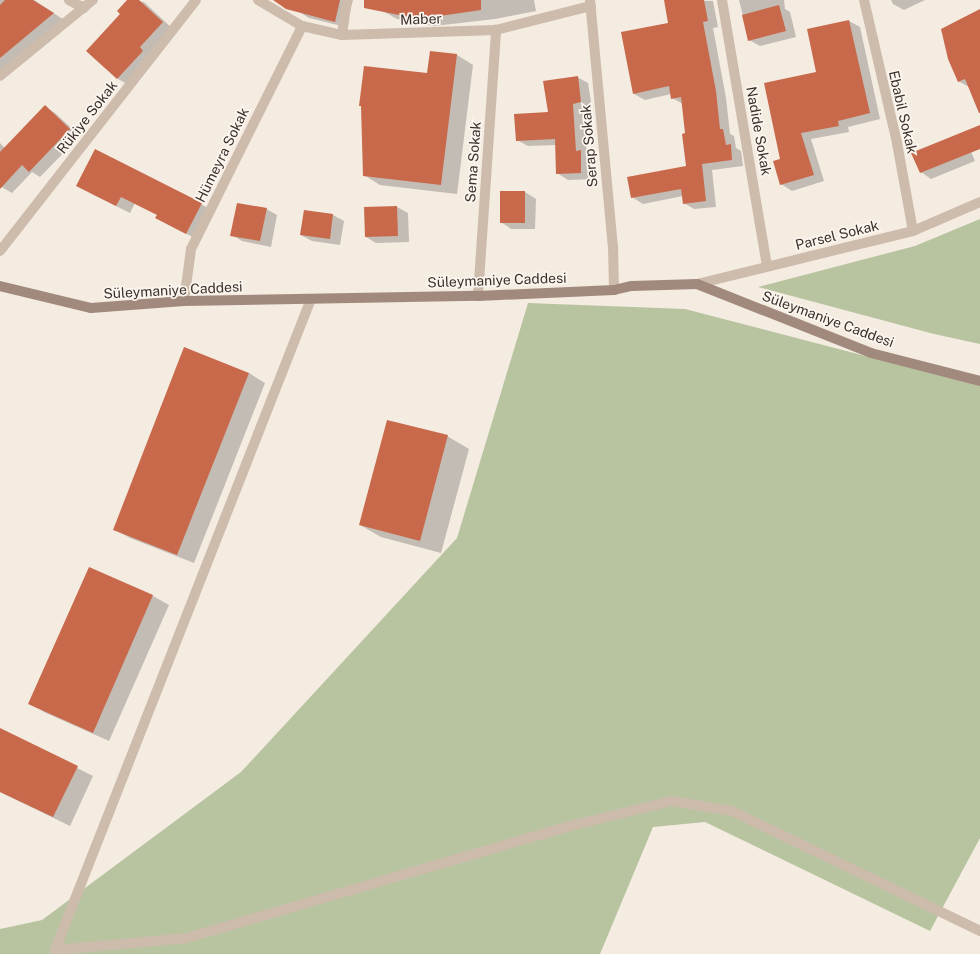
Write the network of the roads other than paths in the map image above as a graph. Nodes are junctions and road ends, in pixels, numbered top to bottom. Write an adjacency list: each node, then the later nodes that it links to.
1 (69, 0): 9 (street)
2 (93, 0): 9 (street)
3 (196, 0): 16 (street, Rükiye Sokak)
4 (258, 0): 10 (street, Maber)
5 (347, 0): 12 (street)
6 (722, 0): 17 (street, Nadide Sokak)
7 (864, 0): 15 (street, Ebabil Sokak)
8 (590, 3): 11 (street, Maber); 20 (street, Serap Sokak)
9 (84, 8): 13 (street)
10 (302, 26): 12 (street, Maber); 23 (street, Hümeyra Sokak)
11 (496, 30): 12 (street, Maber); 21 (street, Sema Sokak)
12 (342, 35)
13 (0, 76)
14 (980, 202): 15 (street, Parsel Sokak)
15 (913, 231): 17 (street, Parsel Sokak)
16 (0, 251)
17 (767, 266): 18 (street, Parsel Sokak)
18 (697, 284): 20 (street, Süleymaniye Caddesi); 24 (street, Süleymaniye Caddesi)
19 (0, 286): 23 (street, Süleymaniye Caddesi)
20 (614, 290): 21 (street, Süleymaniye Caddesi)
21 (478, 296): 22 (street, Süleymaniye Caddesi)
22 (311, 299): 23 (street, Süleymaniye Caddesi); 25 (street)
23 (184, 301)
24 (980, 381)
25 (980, 931)

